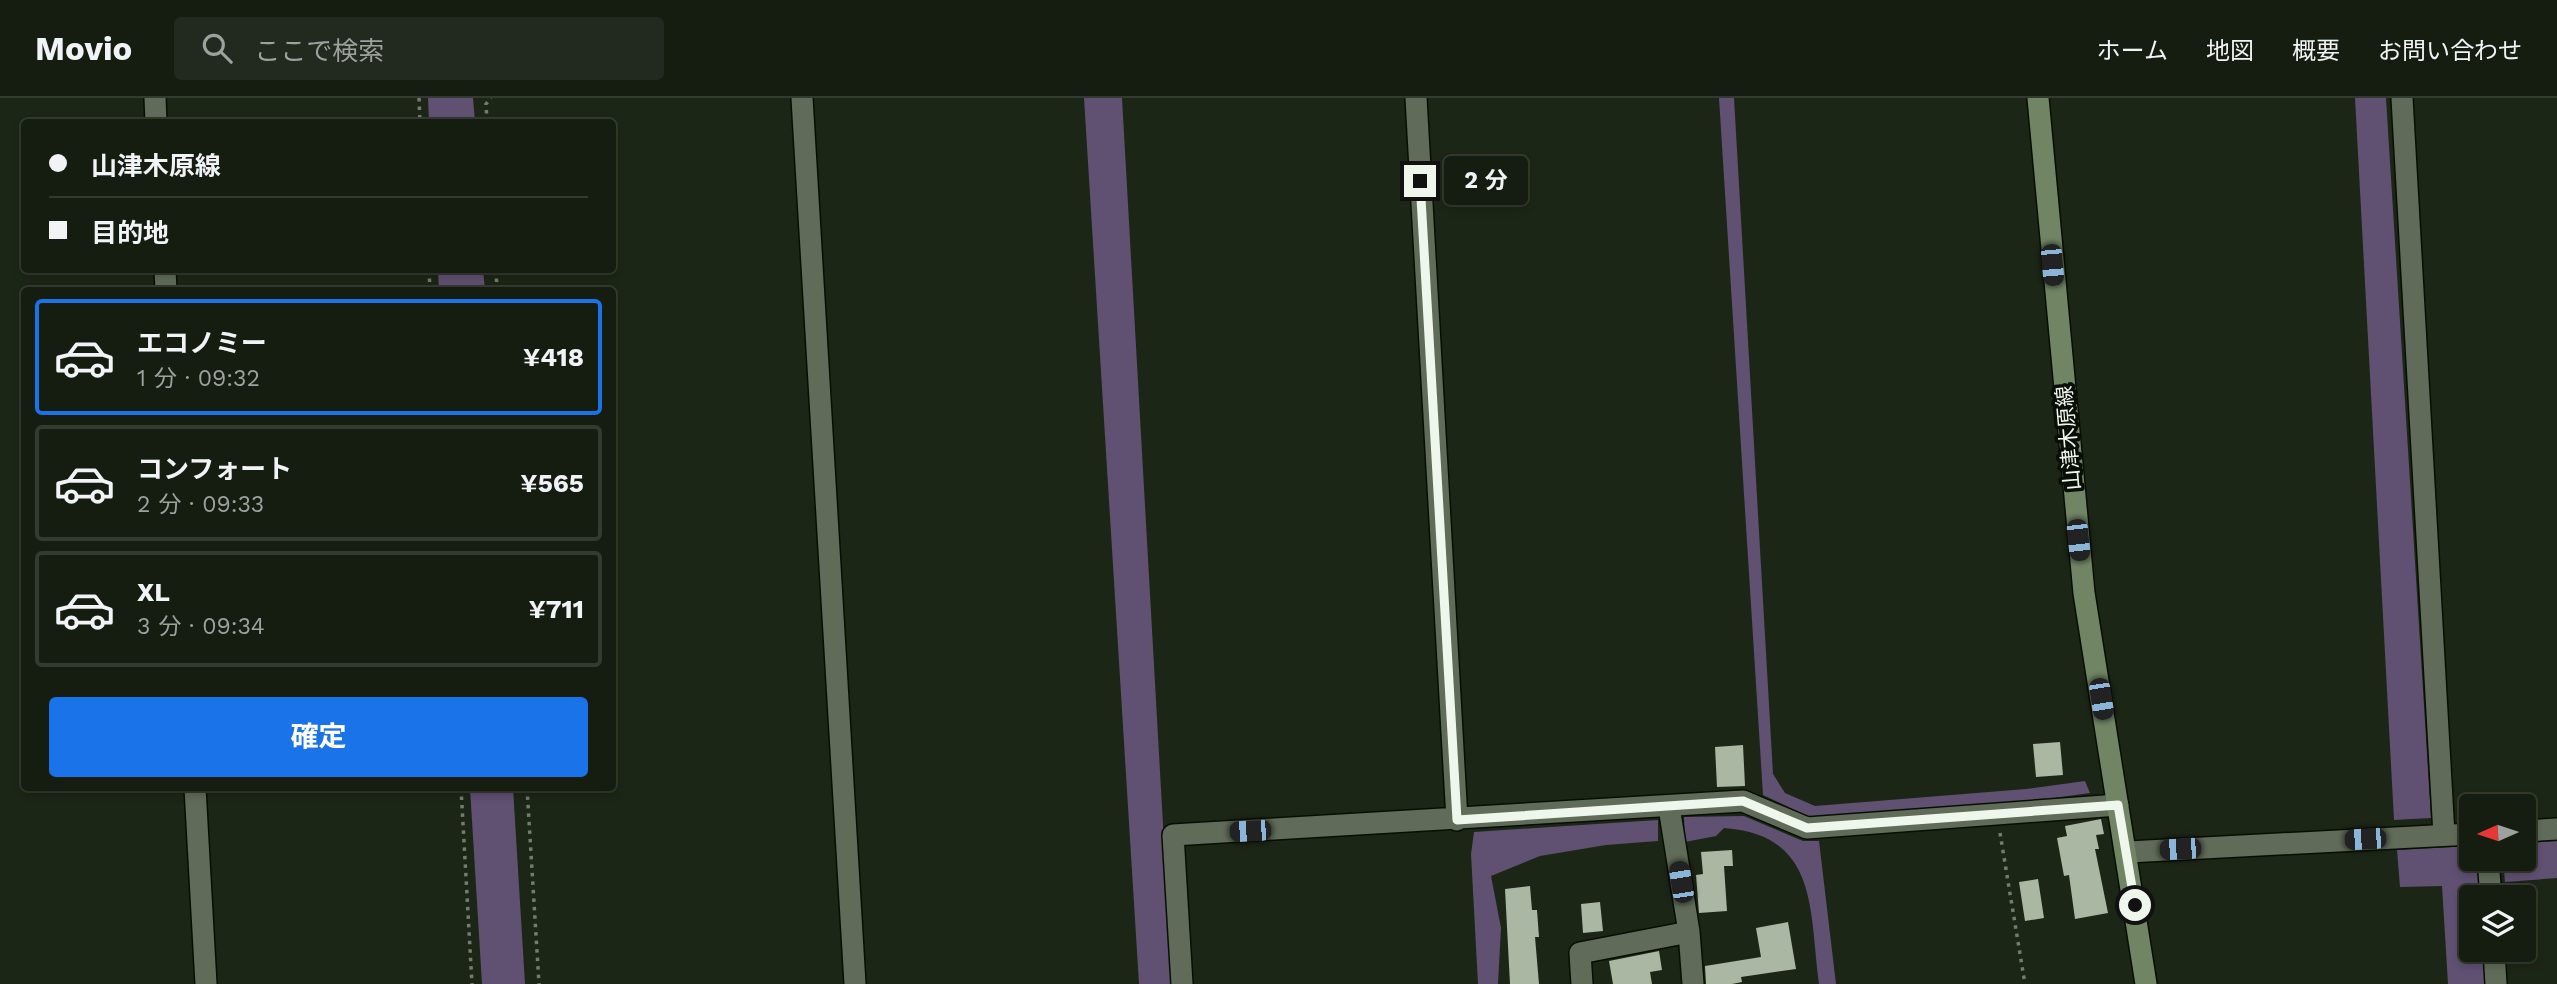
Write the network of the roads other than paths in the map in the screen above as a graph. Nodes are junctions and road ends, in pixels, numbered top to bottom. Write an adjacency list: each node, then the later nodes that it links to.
1 (155, 98): 6 (street)
2 (802, 98): 19 (street)
3 (1416, 98): 10 (street)
4 (2038, 98): 8 (street, 山津木原線)
5 (2402, 98): 14 (street)
6 (156, 119)
7 (194, 791): 18 (street)
8 (2118, 805): 9 (street); 15 (street, 山津木原線)
9 (1669, 807): 10 (street); 16 (street)
10 (1457, 820): 20 (street)
11 (2557, 829): 12 (street)
12 (2536, 830)
13 (2459, 834): 14 (street)
14 (2444, 835): 15 (street)
15 (2127, 852): 23 (street, 山津木原線)
16 (1689, 932): 21 (street); 22 (street)
17 (2495, 962): 24 (street)
18 (206, 984)
19 (855, 984)
20 (1182, 984)
21 (1583, 984)
22 (1693, 984)
23 (2146, 984)
24 (2496, 984)

